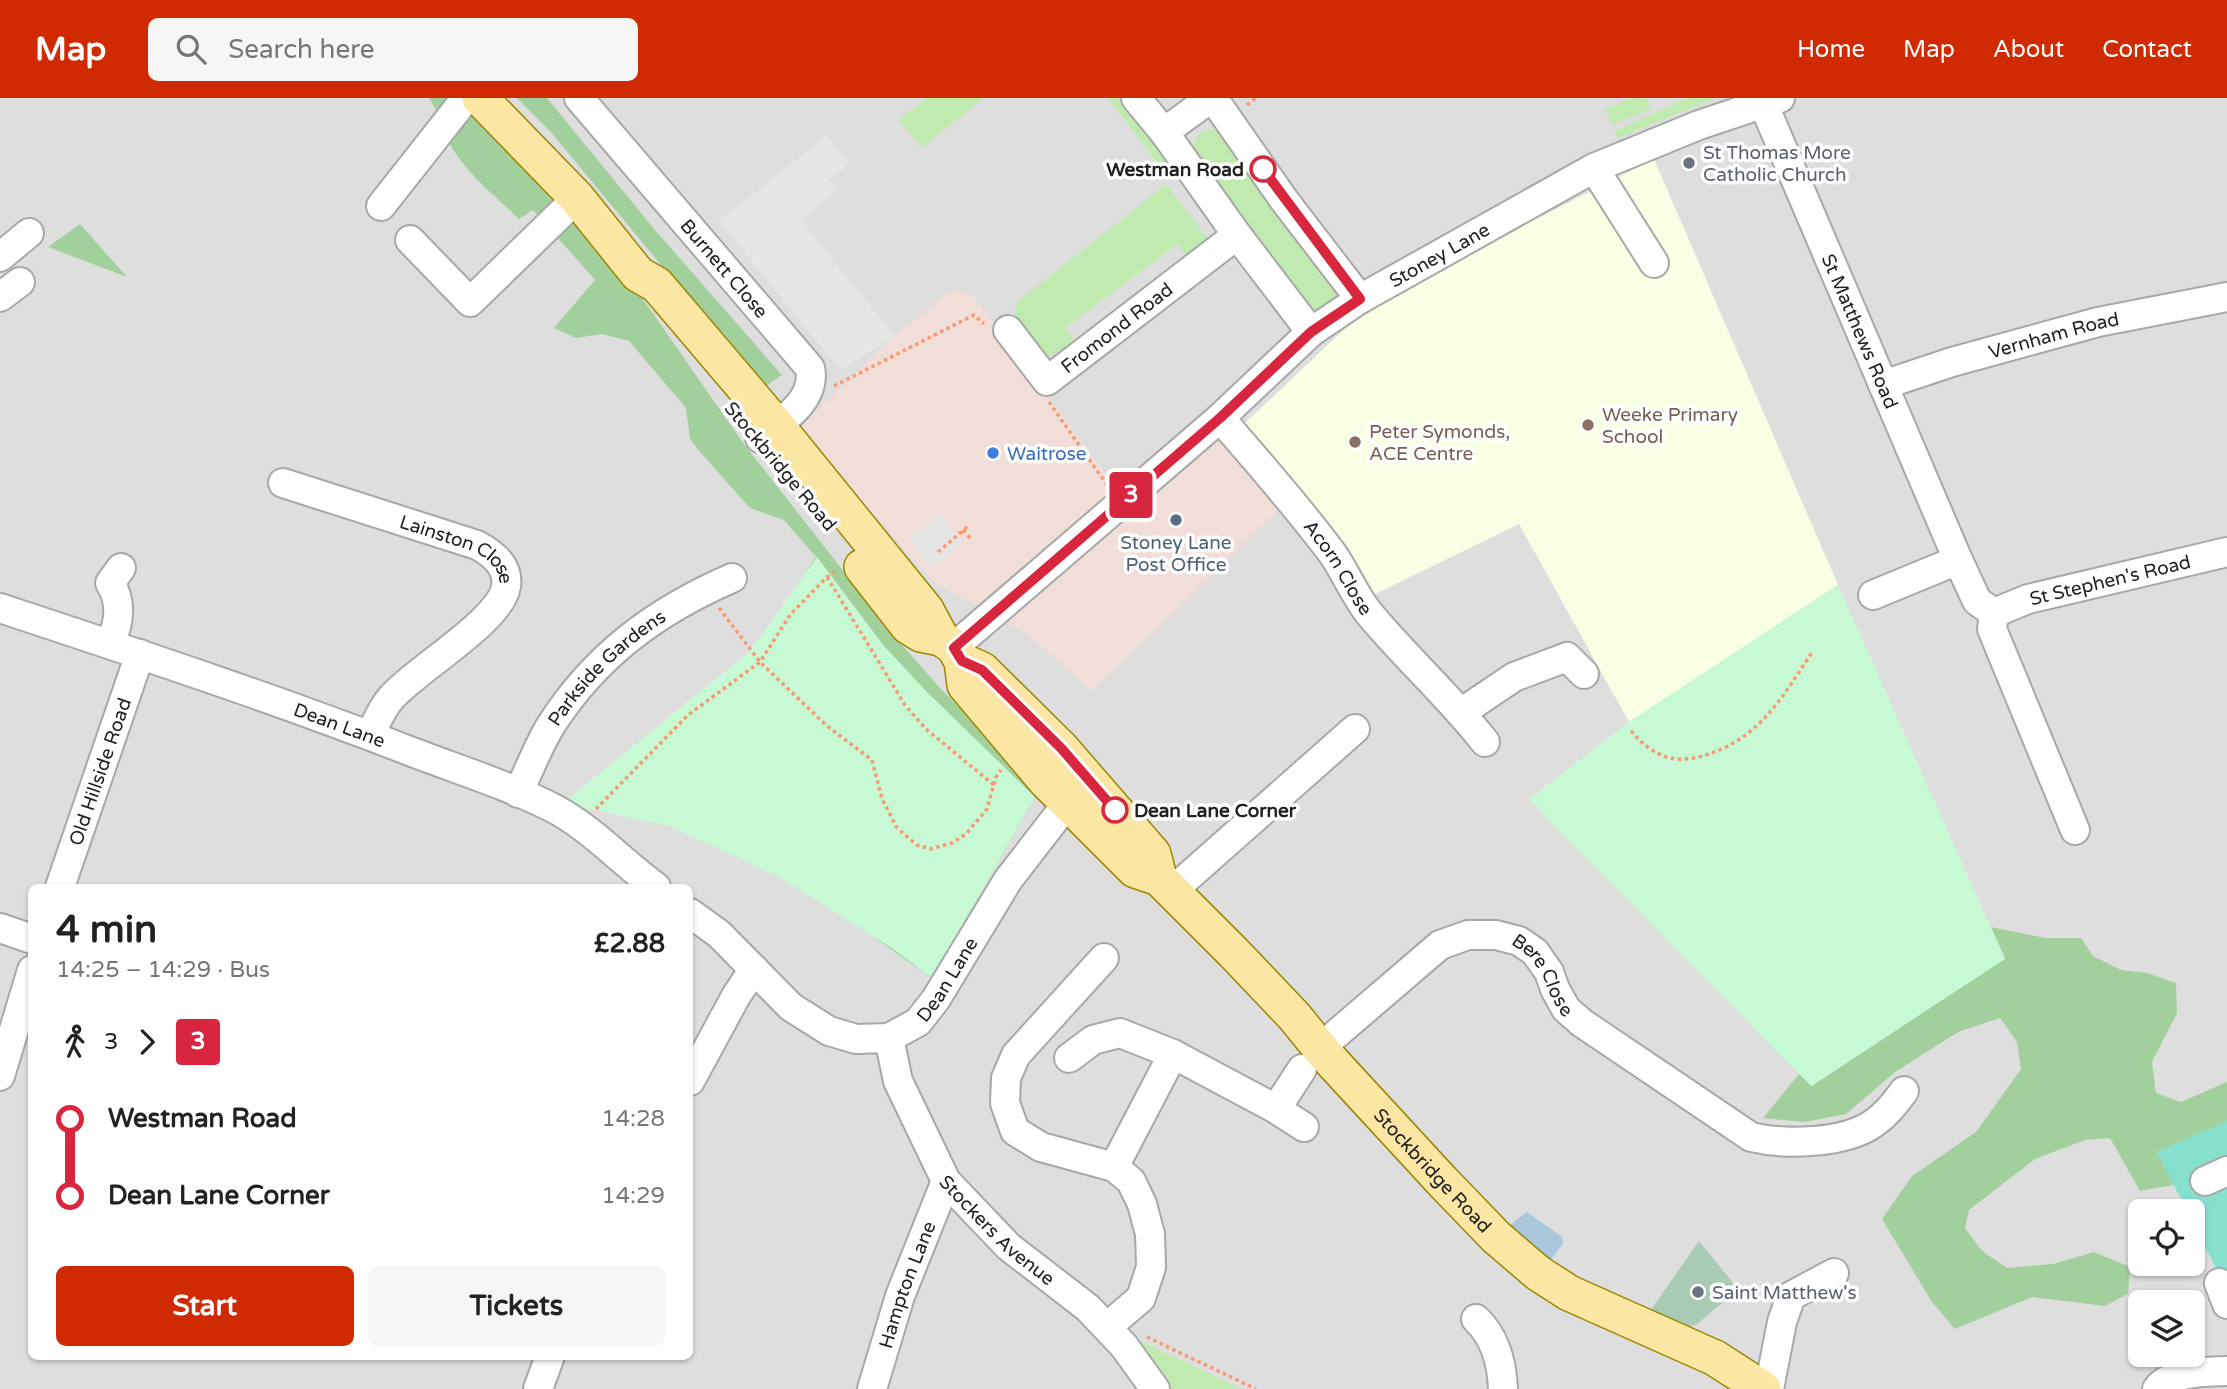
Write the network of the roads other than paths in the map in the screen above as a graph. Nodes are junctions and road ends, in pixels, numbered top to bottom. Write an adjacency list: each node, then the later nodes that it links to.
1 (466, 98): 10 (street)
2 (480, 98): 9 (main road, Stockbridge Road)
3 (579, 98): 22 (street, Burnett Close)
4 (1136, 98): 7 (street)
5 (1212, 98): 7 (street); 17 (street)
6 (1771, 101): 8 (street, Stoney Lane); 20 (street, St Matthews Road)
7 (1164, 132): 12 (street)
8 (1594, 168): 15 (street); 17 (street, Stoney Lane)
9 (577, 198): 13 (street); 22 (main road, Stockbridge Road)
10 (381, 206)
11 (29, 233): 14 (street)
12 (1237, 235): 18 (street, Fromond Road); 19 (street)
13 (411, 240)
14 (0, 257)
15 (1654, 263)
16 (2227, 297): 20 (street, Vernham Road)
17 (1360, 299): 19 (street, Stoney Lane)
18 (1000, 329)
19 (1311, 332): 21 (street, Stoney Lane)
20 (1883, 384): 25 (street, St Matthews Road)
21 (1220, 418): 32 (street, Stoney Lane); 35 (street, Acorn Close)
22 (768, 431): 32 (main road, Stockbridge Road)
23 (283, 483): 37 (street, Lainston Close)
24 (2227, 552): 30 (street, St Stephen's Road)
25 (1958, 560): 28 (street); 30 (street, St Matthews Road)
26 (121, 569): 31 (street)
27 (732, 578): 40 (street, Parkside Gardens)
28 (1873, 595)
29 (0, 608): 31 (street, Dean Lane)
30 (1994, 613): 41 (street)
31 (110, 644): 33 (street, Dean Lane)
32 (952, 649): 39 (main road, Stockbridge Road)
33 (140, 654): 37 (street, Dean Lane); 42 (street, Old Hillside Road)
34 (1584, 674): 35 (street)
35 (1462, 712): 38 (street, Acorn Close)
36 (1355, 729): 44 (street)
37 (370, 735): 40 (street, Dean Lane)
38 (1485, 742)
39 (1079, 792): 44 (main road, Stockbridge Road); 52 (street, Dean Lane)
40 (518, 793): 43 (street, Dean Lane)
41 (2075, 830)
42 (61, 884)
43 (652, 884)
44 (1165, 884): 55 (main road, Stockbridge Road)
45 (693, 915): 49 (street, Dean Lane)
46 (0, 928): 47 (street)
47 (28, 938)
48 (1104, 958): 61 (street)
49 (754, 969): 52 (street, Dean Lane); 57 (street)
50 (28, 995): 51 (street)
51 (23, 1027): 56 (street)
52 (889, 1038): 62 (street, Stockers Avenue)
53 (1173, 1054): 54 (street); 59 (street); 61 (street)
54 (1069, 1058)
55 (1311, 1058): 58 (street, Bere Close); 59 (street, Bere Close); 72 (main road, Stockbridge Road)
56 (1, 1071)
57 (693, 1075)
58 (1904, 1091)
59 (1276, 1109): 60 (street)
60 (1304, 1127)
61 (1114, 1167): 65 (street)
62 (946, 1181): 65 (street, Stockers Avenue); 69 (street, Hampton Lane)
63 (1834, 1273): 72 (street)
64 (1476, 1319): 71 (street)
65 (1107, 1327): 70 (street, Stockers Avenue)
66 (549, 1360): 68 (street)
67 (2227, 1371): 73 (street)
68 (538, 1389)
69 (872, 1389)
70 (1155, 1389)
71 (1503, 1389)
72 (1766, 1389)
73 (2157, 1389)

